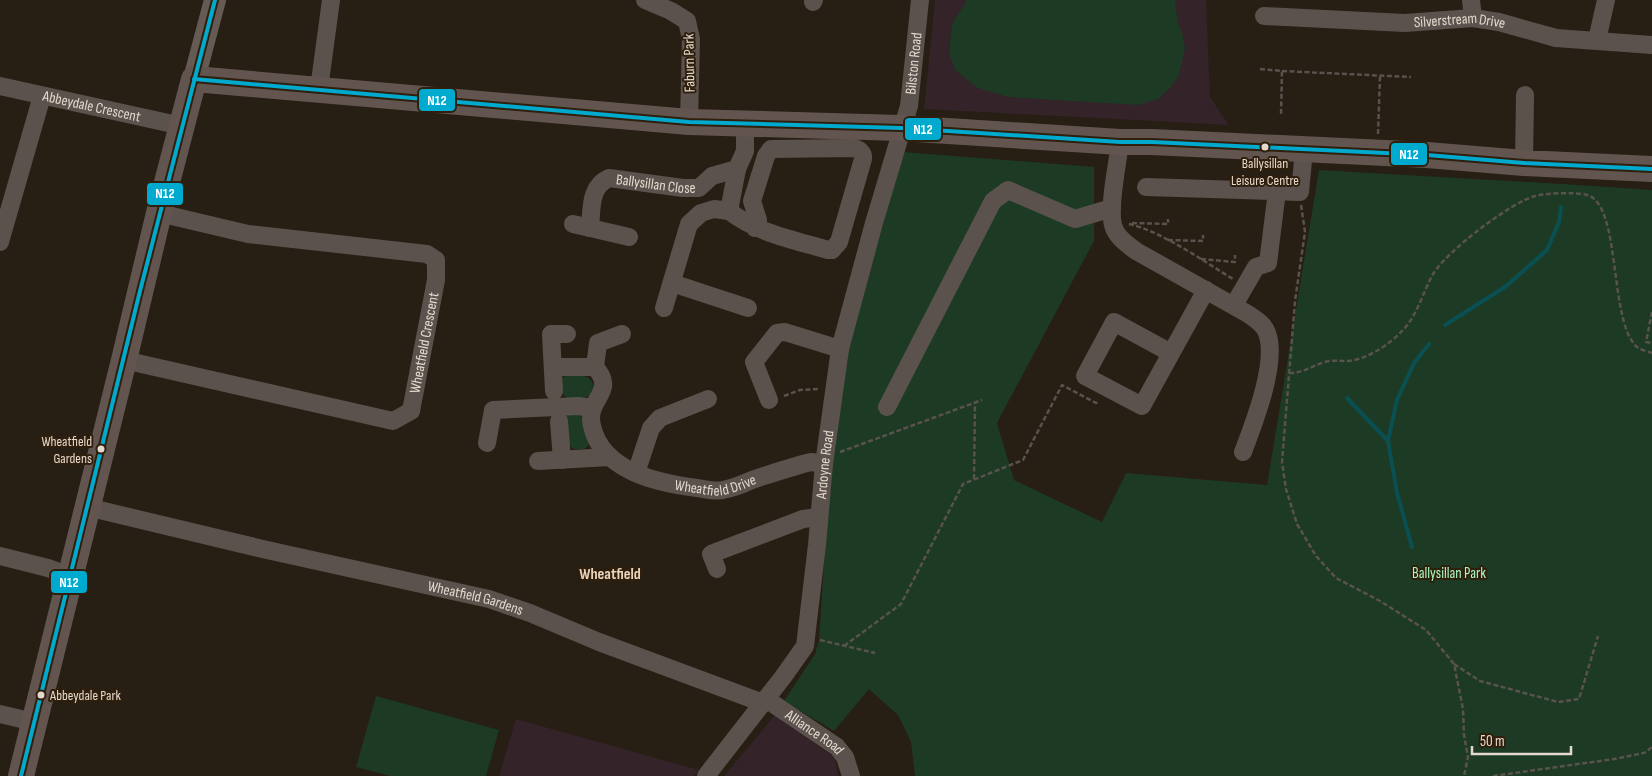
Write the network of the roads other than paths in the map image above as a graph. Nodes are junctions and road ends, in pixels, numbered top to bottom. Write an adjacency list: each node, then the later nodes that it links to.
1 (215, 0): 11 (main road)
2 (331, 0): 13 (street)
3 (645, 0): 16 (street, Faburn Park)
4 (920, 0): 19 (street, Bilston Road)
5 (1471, 0): 8 (street)
6 (1606, 0): 9 (street)
7 (1264, 16): 8 (street, Silverstream Drive)
8 (1473, 18): 9 (street, Silverstream Drive)
9 (1597, 40): 10 (street, Silverstream Drive)
10 (1652, 45)
11 (194, 79): 13 (highway); 18 (highway)
12 (0, 86): 15 (street, Abbeydale Crescent)
13 (319, 89): 16 (highway)
14 (1525, 95): 22 (street)
15 (42, 96): 18 (street, Abbeydale Crescent); 32 (street)
16 (690, 122): 17 (highway)
17 (745, 123): 19 (highway); 23 (street)
18 (182, 126): 29 (highway)
19 (902, 128): 20 (highway); 40 (street, Ardoyne Road)
20 (1120, 142): 21 (highway); 27 (street)
21 (1304, 150): 22 (highway); 26 (street)
22 (1524, 163): 24 (highway)
23 (737, 169): 28 (street); 31 (street, Ballysillan Close)
24 (1652, 169)
25 (1146, 187): 26 (street)
26 (1277, 191): 35 (street)
27 (1112, 208): 34 (street); 48 (street)
28 (729, 211): 30 (street); 33 (street)
29 (159, 213): 42 (highway); 42 (street, Wheatfield Crescent)
30 (755, 228): 30 (street)
31 (629, 237)
32 (0, 242)
33 (672, 282): 36 (street); 37 (street)
34 (1206, 290): 35 (street); 41 (street)
35 (1234, 305): 52 (street)
36 (664, 308)
37 (748, 308)
38 (567, 334): 44 (street)
39 (622, 334): 43 (street)
40 (840, 349): 46 (street); 56 (street, Ardoyne Road)
41 (1171, 353): 41 (street)
42 (124, 360): 58 (highway)
43 (595, 367): 44 (street); 49 (street)
44 (553, 368): 45 (street)
45 (554, 391)
46 (776, 398)
47 (708, 399): 57 (street)
48 (887, 407)
49 (592, 408): 51 (street); 53 (street, Wheatfield Drive)
50 (559, 421): 54 (street)
51 (487, 443)
52 (1243, 452)
53 (610, 456): 54 (street); 57 (street, Wheatfield Drive)
54 (562, 460): 55 (street)
55 (538, 461)
56 (824, 461): 57 (street, Wheatfield Drive); 59 (street, Ardoyne Road)
57 (636, 473)
58 (87, 508): 62 (highway); 63 (street, Wheatfield Gardens)
59 (819, 517): 61 (street); 63 (street, Ardoyne Road)
60 (0, 556): 62 (street)
61 (717, 569)
62 (70, 576): 65 (highway)
63 (764, 701): 67 (street, Ardoyne Road); 68 (street, Alliance Road)
64 (0, 714): 65 (street)
65 (34, 722): 66 (highway)
66 (21, 776)
67 (706, 776)
68 (851, 776)

